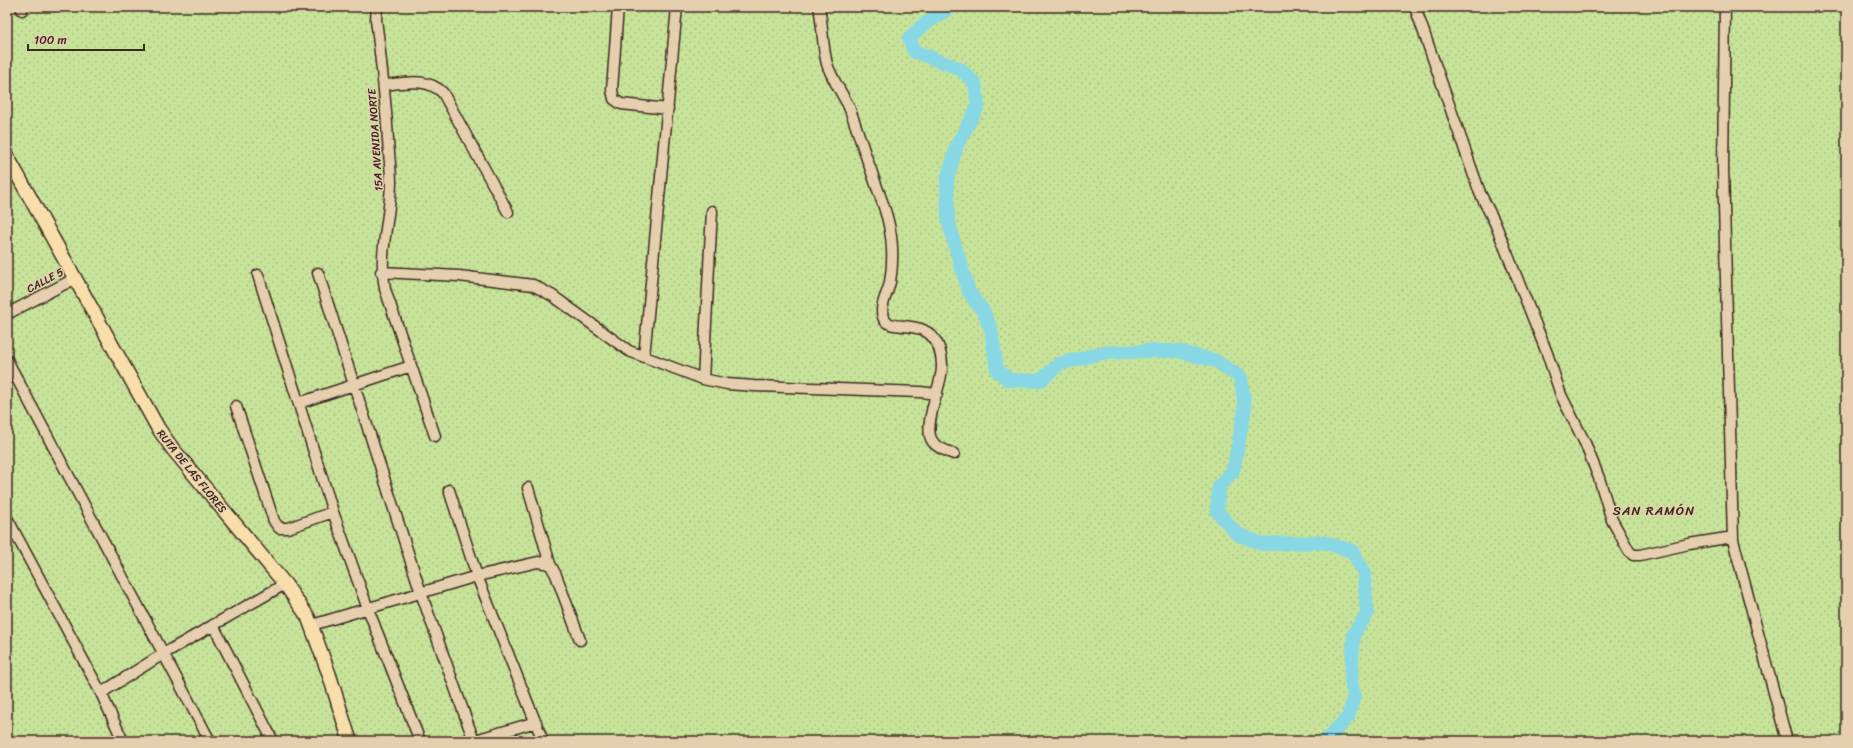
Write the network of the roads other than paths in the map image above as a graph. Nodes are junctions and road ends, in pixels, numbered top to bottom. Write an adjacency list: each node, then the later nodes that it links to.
1 (377, 7): 7 (street, 15A AVENIDA NORTE)
2 (618, 7): 8 (street)
3 (677, 7): 8 (street)
4 (819, 7): 22 (street)
5 (1415, 7): 31 (street)
6 (1725, 7): 31 (street)
7 (384, 85): 11 (street); 12 (street, 15A AVENIDA NORTE)
8 (668, 109): 17 (street)
9 (7, 156): 15 (main road, RUTA DE LAS FLORES)
10 (712, 211): 20 (street)
11 (508, 212)
12 (381, 272): 17 (street); 19 (street, 15A AVENIDA NORTE)
13 (318, 273): 21 (street)
14 (258, 275): 23 (street)
15 (74, 279): 16 (street, CALLE 5); 34 (main road, RUTA DE LAS FLORES)
16 (7, 314)
17 (644, 357): 20 (street)
18 (7, 360): 40 (street)
19 (411, 366): 21 (street); 25 (street, 15A AVENIDA NORTE)
20 (703, 379): 22 (street)
21 (354, 385): 23 (street); 35 (street)
22 (936, 394): 26 (street)
23 (299, 403): 29 (street)
24 (236, 406): 29 (street)
25 (435, 436)
26 (954, 454)
27 (528, 488): 32 (street)
28 (449, 490): 33 (street)
29 (333, 512): 36 (street)
30 (7, 518): 41 (street)
31 (1733, 538): 50 (street)
32 (550, 564): 33 (street); 39 (street)
33 (477, 576): 35 (street); 42 (street)
34 (285, 584): 37 (street); 38 (main road, RUTA DE LAS FLORES)
35 (420, 593): 36 (street); 48 (street)
36 (368, 609): 38 (street); 47 (street)
37 (213, 625): 40 (street); 45 (street)
38 (312, 625): 46 (main road, RUTA DE LAS FLORES)
39 (580, 640)
40 (163, 654): 41 (street); 44 (street)
41 (100, 694): 43 (street)
42 (536, 722): 48 (street); 49 (street)
43 (123, 741)
44 (210, 741)
45 (273, 741)
46 (350, 741)
47 (420, 741)
48 (473, 741)
49 (543, 741)
50 (1787, 741)

